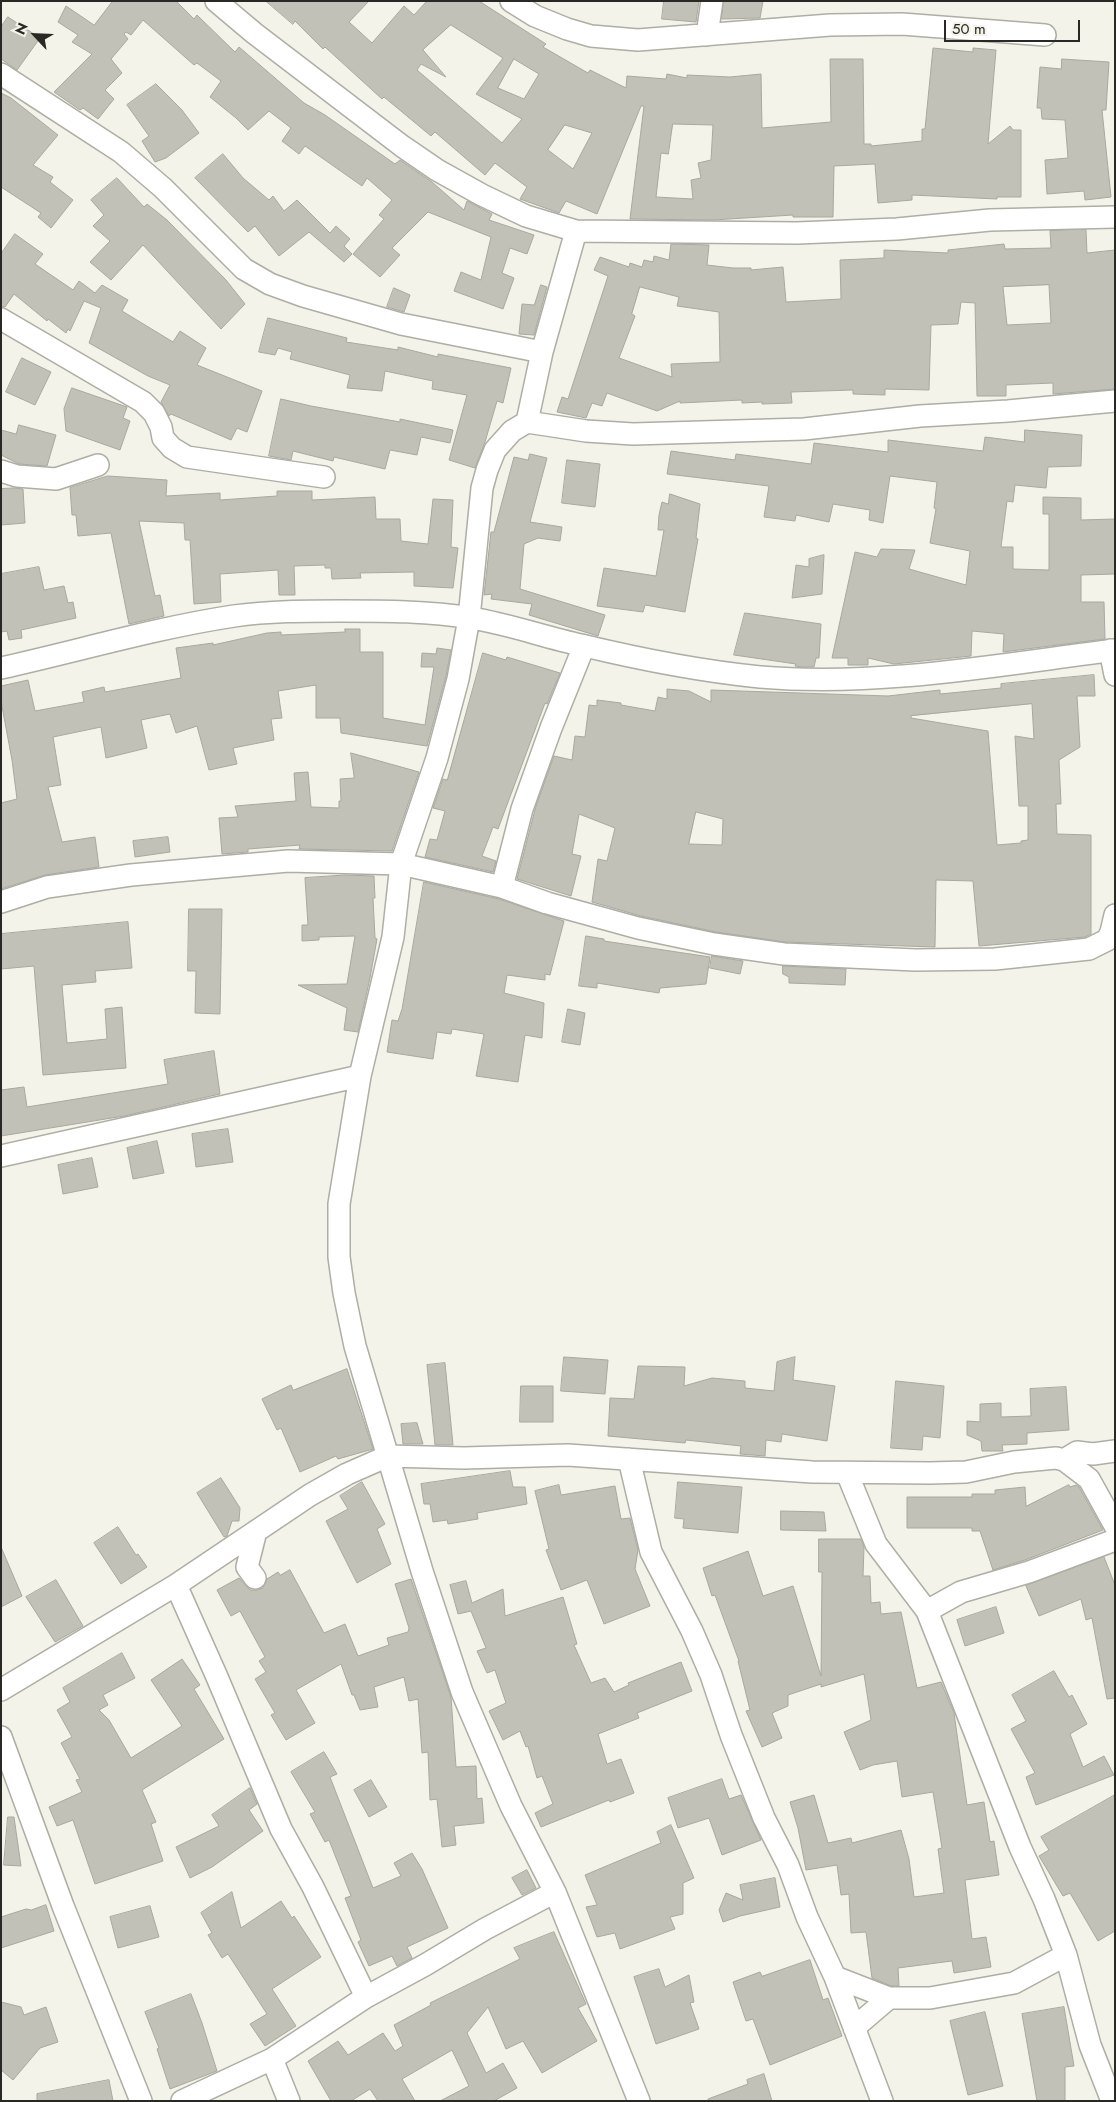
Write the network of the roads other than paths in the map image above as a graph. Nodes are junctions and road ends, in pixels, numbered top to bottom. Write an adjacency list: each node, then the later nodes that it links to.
1 (216, 1): 8 (street)
2 (511, 1): 4 (street)
3 (712, 1): 4 (street)
4 (707, 35): 5 (street)
5 (1045, 35)
6 (1, 74): 10 (street)
7 (1115, 217): 8 (street)
8 (576, 231): 10 (street)
9 (1, 319): 15 (street)
10 (542, 352): 12 (street)
11 (1115, 401): 12 (street)
12 (527, 422): 16 (street)
13 (98, 465): 14 (street)
14 (1, 471)
15 (324, 477)
16 (469, 618): 17 (street); 19 (street); 21 (street)
17 (584, 646): 18 (street); 22 (street)
18 (1112, 650): 20 (street)
19 (1, 668)
20 (1115, 675)
21 (401, 864): 22 (street); 23 (street); 26 (street)
22 (502, 887): 25 (street)
23 (1, 902)
24 (1115, 915): 25 (street)
25 (1111, 942)
26 (360, 1076): 27 (street); 29 (street)
27 (1, 1156)
28 (1115, 1451): 31 (street)
29 (388, 1456): 30 (street); 34 (street); 41 (street)
30 (629, 1459): 32 (street); 43 (street)
31 (1064, 1460): 32 (street); 33 (street)
32 (847, 1472): 38 (street)
33 (1115, 1526)
34 (256, 1531): 36 (street); 37 (street)
35 (1115, 1540): 38 (street)
36 (255, 1578)
37 (176, 1585): 39 (street); 44 (street)
38 (927, 1611): 42 (street)
39 (1, 1690)
40 (1, 1737): 48 (street)
41 (555, 1892): 44 (street); 51 (street)
42 (1066, 1955): 45 (street); 53 (street)
43 (835, 1977): 45 (street); 46 (street)
44 (366, 1997): 47 (street)
45 (889, 1998): 46 (street)
46 (854, 2028): 52 (street)
47 (272, 2059): 49 (street); 50 (street)
48 (141, 2101)
49 (182, 2101)
50 (289, 2101)
51 (639, 2101)
52 (882, 2101)
53 (1112, 2101)

